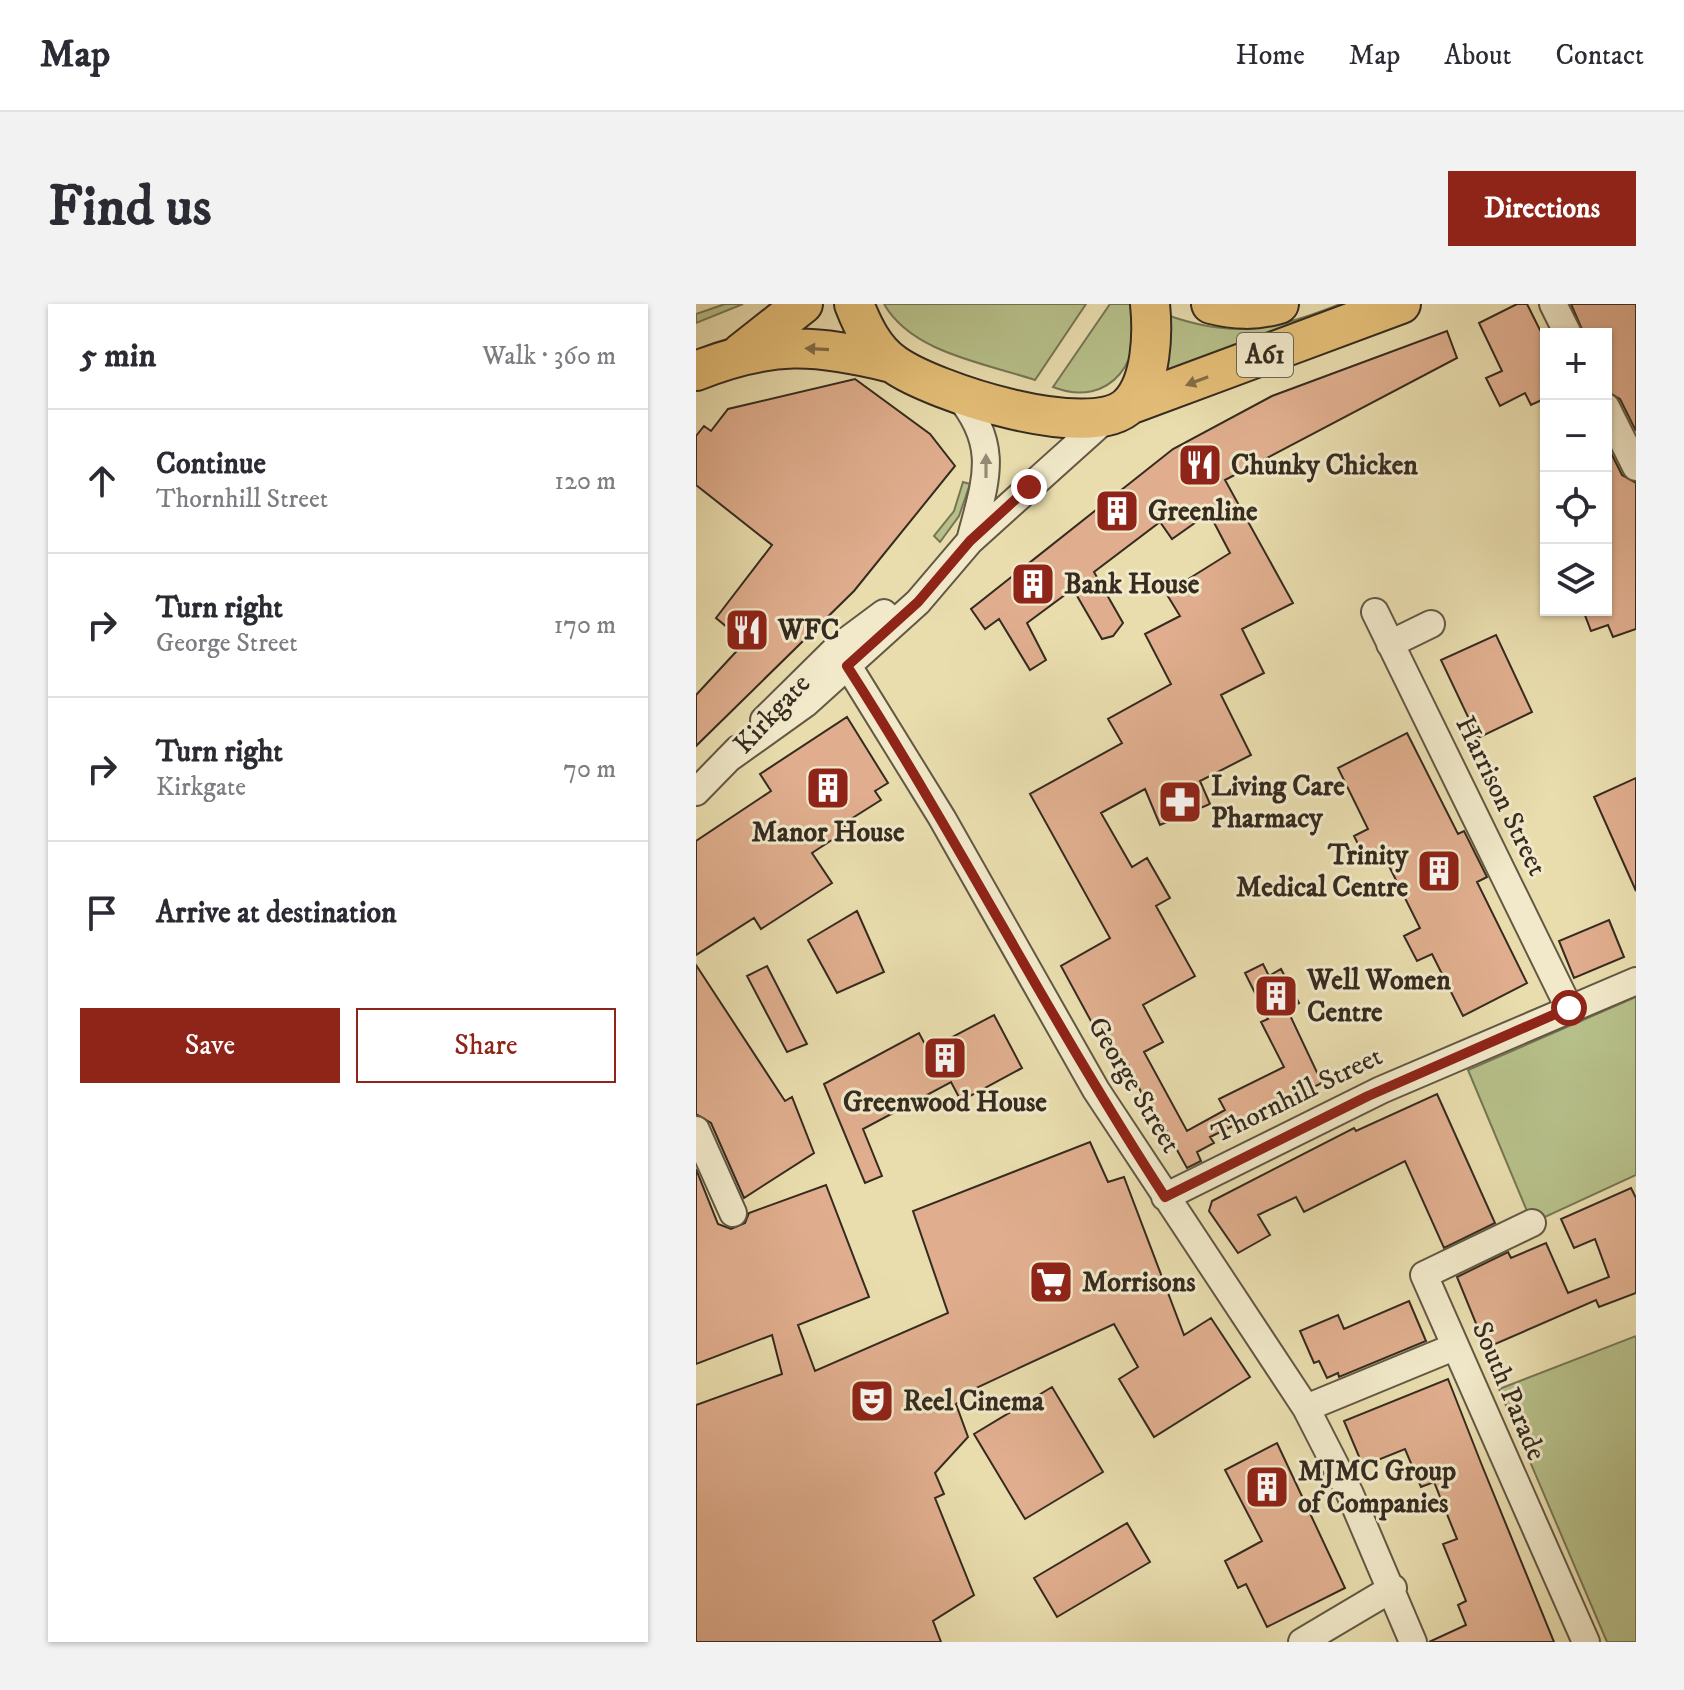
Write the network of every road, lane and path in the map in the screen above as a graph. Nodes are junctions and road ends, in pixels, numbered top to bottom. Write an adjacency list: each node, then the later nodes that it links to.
1 (803, 304): 9 (highway, A61)
2 (854, 304): 10 (highway, A61)
3 (1150, 304): 13 (highway)
4 (1211, 304): 5 (highway, A61)
5 (1279, 304)
6 (1401, 304): 13 (highway, Kirkgate / A61, one-way to 13)
7 (1553, 304): 8 (street)
8 (1565, 328)
9 (741, 353): 10 (highway, A61, one-way to 9); 11 (highway, A61)
10 (892, 363): 12 (highway, A61)
11 (696, 371)
12 (956, 393): 13 (highway, A61); 16 (street, Kirkgate, one-way to 12)
13 (1120, 410): 16 (street, Kirkgate)
14 (1612, 419): 15 (street)
15 (1636, 467)
16 (970, 541): 20 (street, Kirkgate)
17 (1375, 612): 19 (street, Harrison Street)
18 (1431, 624): 19 (street)
19 (1390, 644): 23 (street, Harrison Street)
20 (842, 657): 21 (street, Kirkgate); 25 (street, George Street)
21 (696, 792)
22 (1636, 981): 23 (street, Thornhill Street)
23 (1569, 1008): 25 (street, Thornhill Street)
24 (696, 1130): 26 (street)
25 (1165, 1197): 29 (street, George Street)
26 (733, 1213)
27 (1532, 1223): 28 (street, South Parade)
28 (1454, 1347): 29 (street); 33 (street, South Parade)
29 (1306, 1408): 30 (street, George Street)
30 (1393, 1588): 31 (street); 32 (street, George Street)
31 (1302, 1642)
32 (1413, 1642)
33 (1586, 1642)

